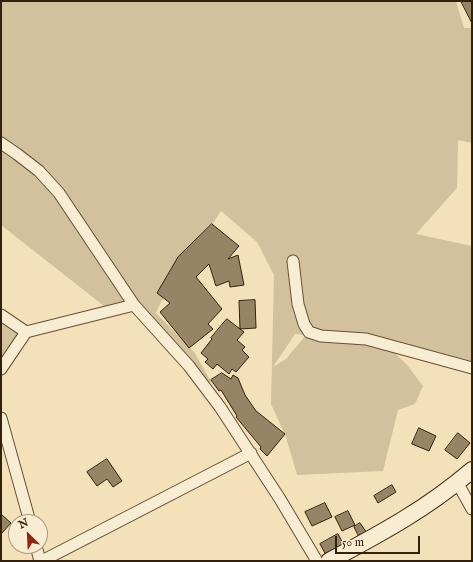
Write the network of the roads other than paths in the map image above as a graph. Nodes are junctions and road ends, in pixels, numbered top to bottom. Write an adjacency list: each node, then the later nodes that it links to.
1 (1, 143): 3 (street)
2 (293, 261): 6 (street)
3 (134, 305): 5 (street); 9 (street)
4 (1, 315): 5 (street)
5 (26, 332): 7 (street)
6 (472, 368)
7 (1, 369)
8 (1, 418): 13 (street)
9 (251, 453): 14 (street); 15 (street)
10 (472, 470): 11 (street)
11 (457, 482): 12 (street); 16 (street)
12 (472, 509)
13 (28, 514)
14 (41, 561)
15 (317, 561)
16 (329, 561)

